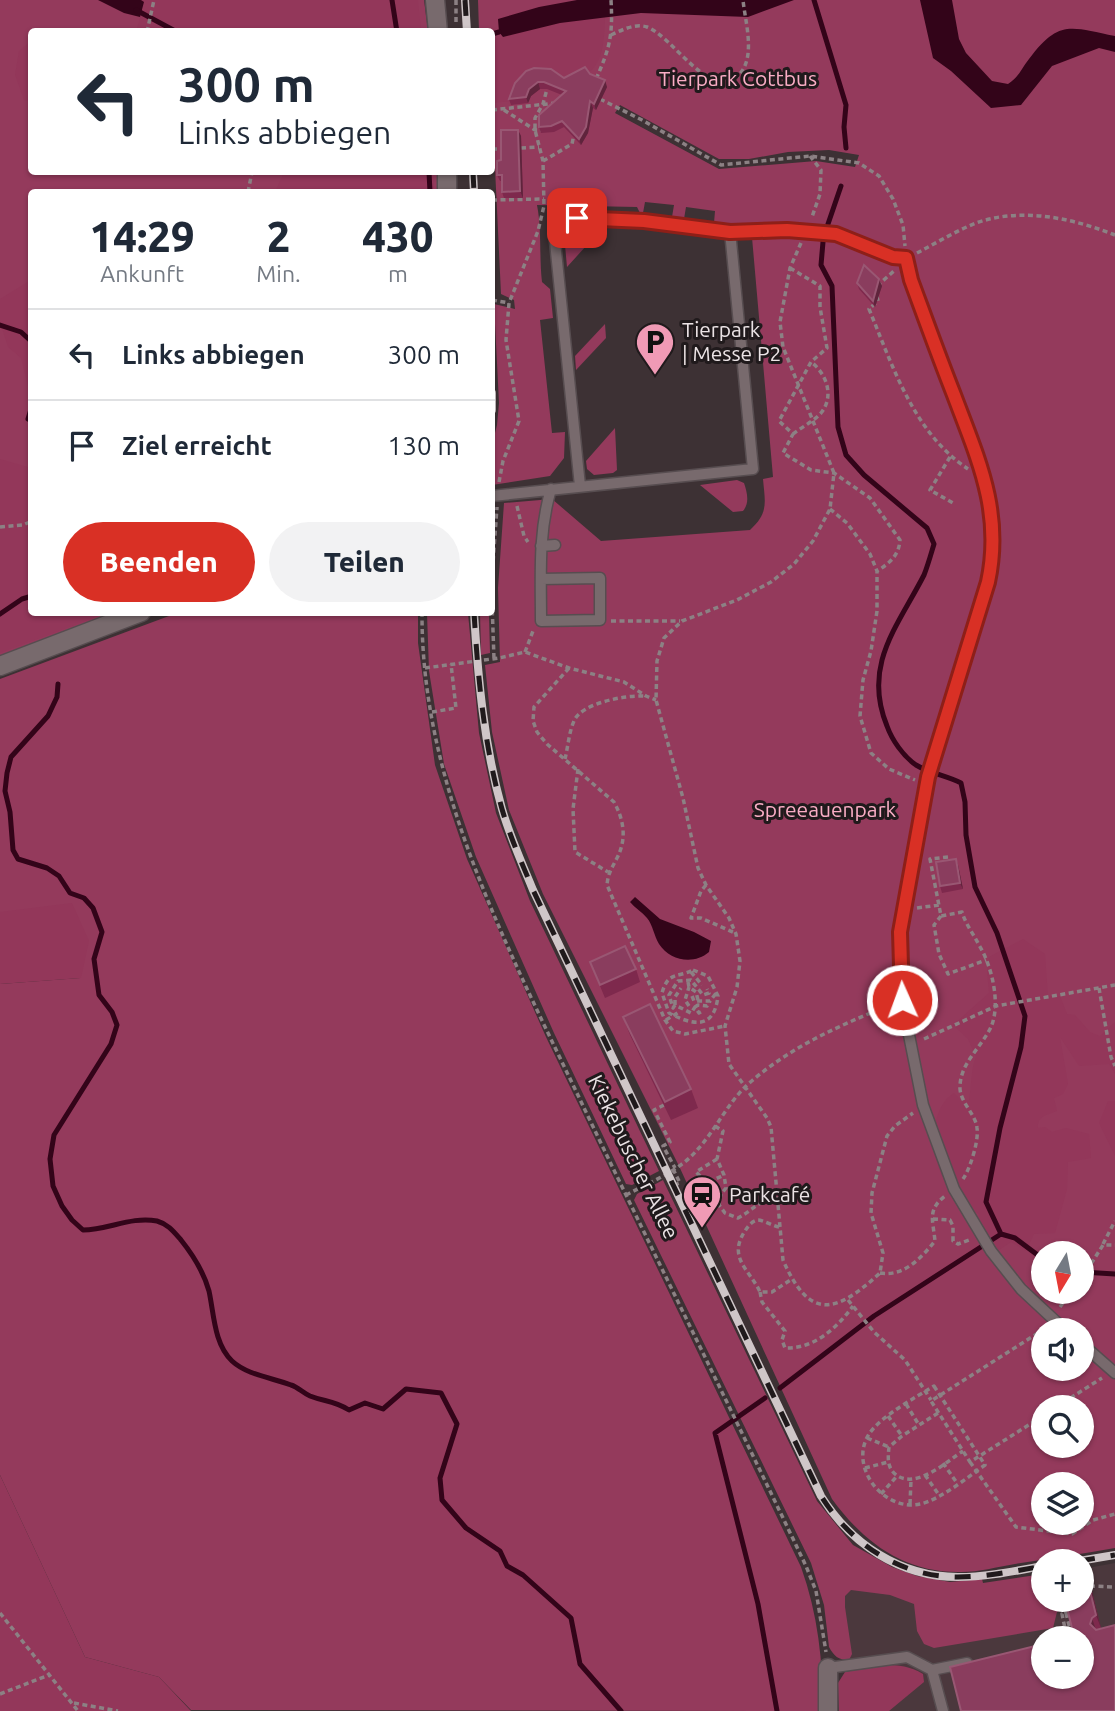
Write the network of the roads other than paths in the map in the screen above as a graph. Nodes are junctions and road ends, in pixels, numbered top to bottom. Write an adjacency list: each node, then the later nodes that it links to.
1 (435, 0): 2 (street)
2 (438, 28)
3 (730, 232): 4 (lane); 4 (lane); 12 (lane)
4 (580, 486): 5 (lane)
5 (551, 489): 6 (lane); 8 (lane)
6 (495, 496)
7 (555, 545): 8 (lane)
8 (537, 547): 9 (lane)
9 (541, 579): 9 (lane)
10 (131, 616): 11 (street)
11 (0, 666)
12 (1052, 1318)
13 (1094, 1354): 14 (lane)
14 (1114, 1372)
15 (981, 1661): 17 (lane)
16 (828, 1668): 17 (lane); 18 (street)
17 (932, 1670): 19 (lane)
18 (828, 1711)
19 (943, 1711)

